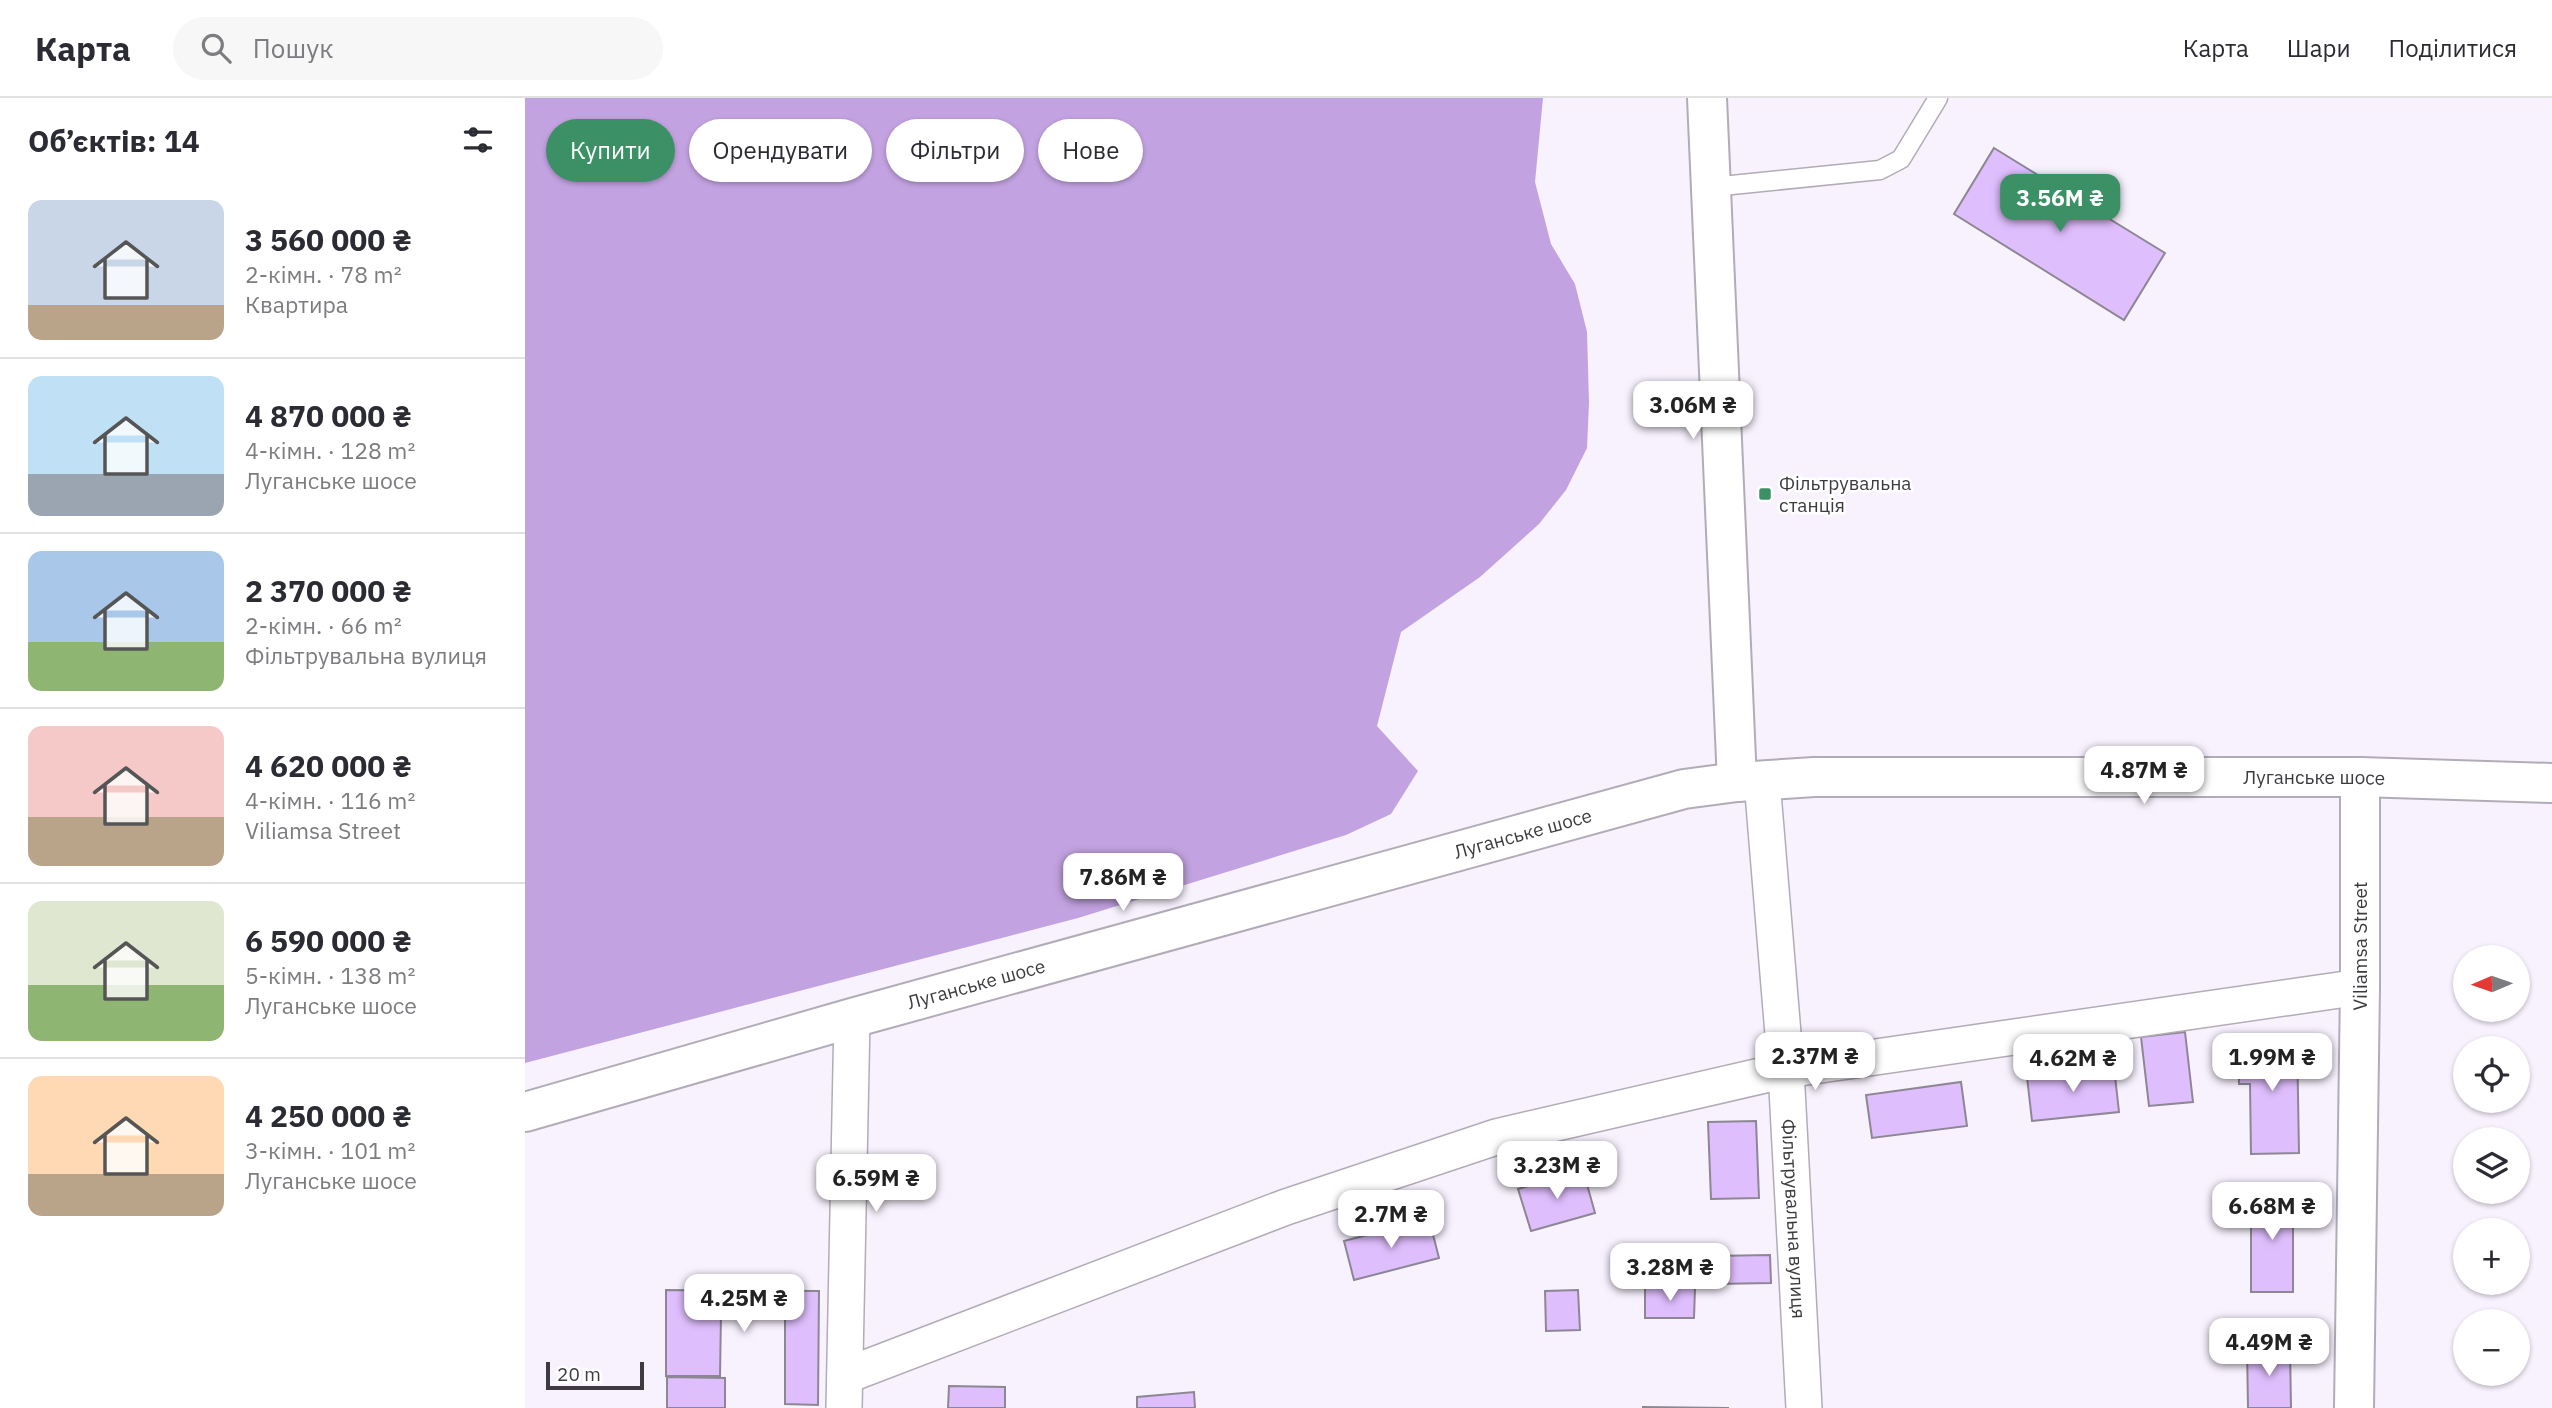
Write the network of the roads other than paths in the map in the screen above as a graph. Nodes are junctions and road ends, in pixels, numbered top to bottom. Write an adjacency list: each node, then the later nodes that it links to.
1 (1707, 98): 3 (main road)
2 (1938, 98): 3 (lane)
3 (1712, 187): 5 (main road)
4 (2360, 777): 5 (main road, Луганське шосе); 6 (main road, Луганське шосе); 7 (main road, Viliamsa Street)
5 (1749, 781): 8 (main road, Луганське шосе); 9 (street, Фільтрувальна вулиця)
6 (2552, 783)
7 (2360, 987): 9 (street); 13 (main road, Viliamsa Street)
8 (852, 1018): 10 (main road, Луганське шосе); 11 (street)
9 (1786, 1070): 11 (street); 12 (street, Фільтрувальна вулиця)
10 (525, 1112)
11 (845, 1392)
12 (1804, 1408)
13 (2354, 1408)

